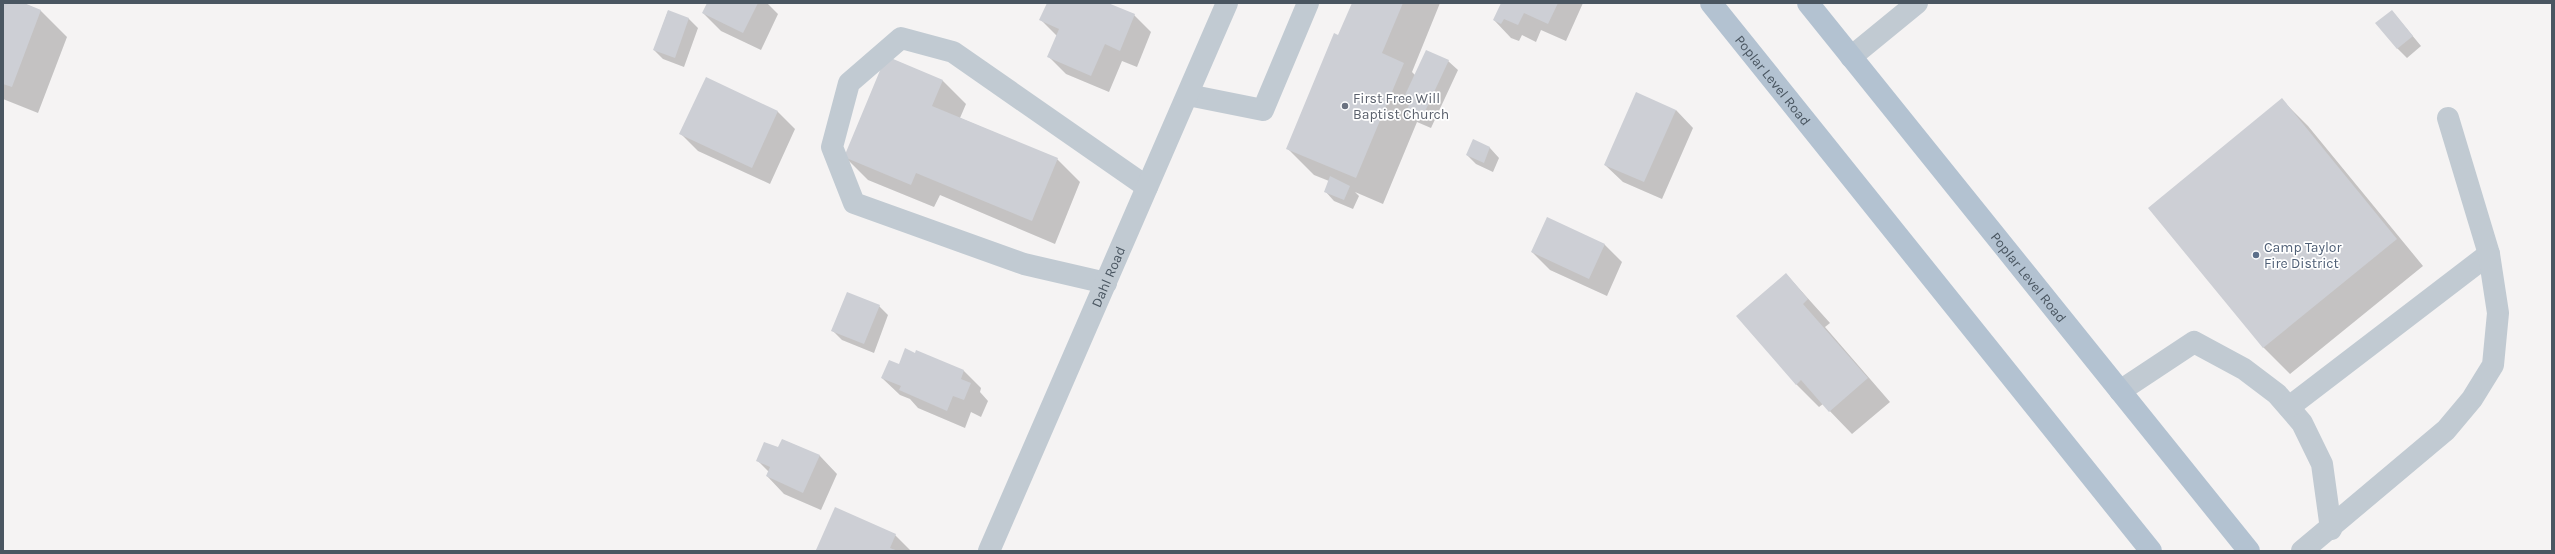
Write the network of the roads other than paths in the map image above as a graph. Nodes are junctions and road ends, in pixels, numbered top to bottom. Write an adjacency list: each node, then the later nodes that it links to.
1 (1228, 3): 7 (street, Dahl Road)
2 (1308, 3): 7 (street)
3 (1710, 3): 16 (main road, Poplar Level Road)
4 (1808, 3): 6 (main road, Poplar Level Road)
5 (1917, 3): 6 (street)
6 (1851, 57): 12 (main road, Poplar Level Road)
7 (1188, 95): 9 (street, Dahl Road)
8 (2448, 118): 10 (street)
9 (1147, 187): 11 (street, Dahl Road); 11 (street)
10 (2489, 254): 13 (street); 14 (street)
11 (1106, 283): 15 (street, Dahl Road)
12 (2120, 391): 13 (street); 17 (main road, Poplar Level Road)
13 (2289, 407): 14 (street)
14 (2331, 529): 18 (street)
15 (989, 551)
16 (2150, 551)
17 (2249, 551)
18 (2302, 551)

